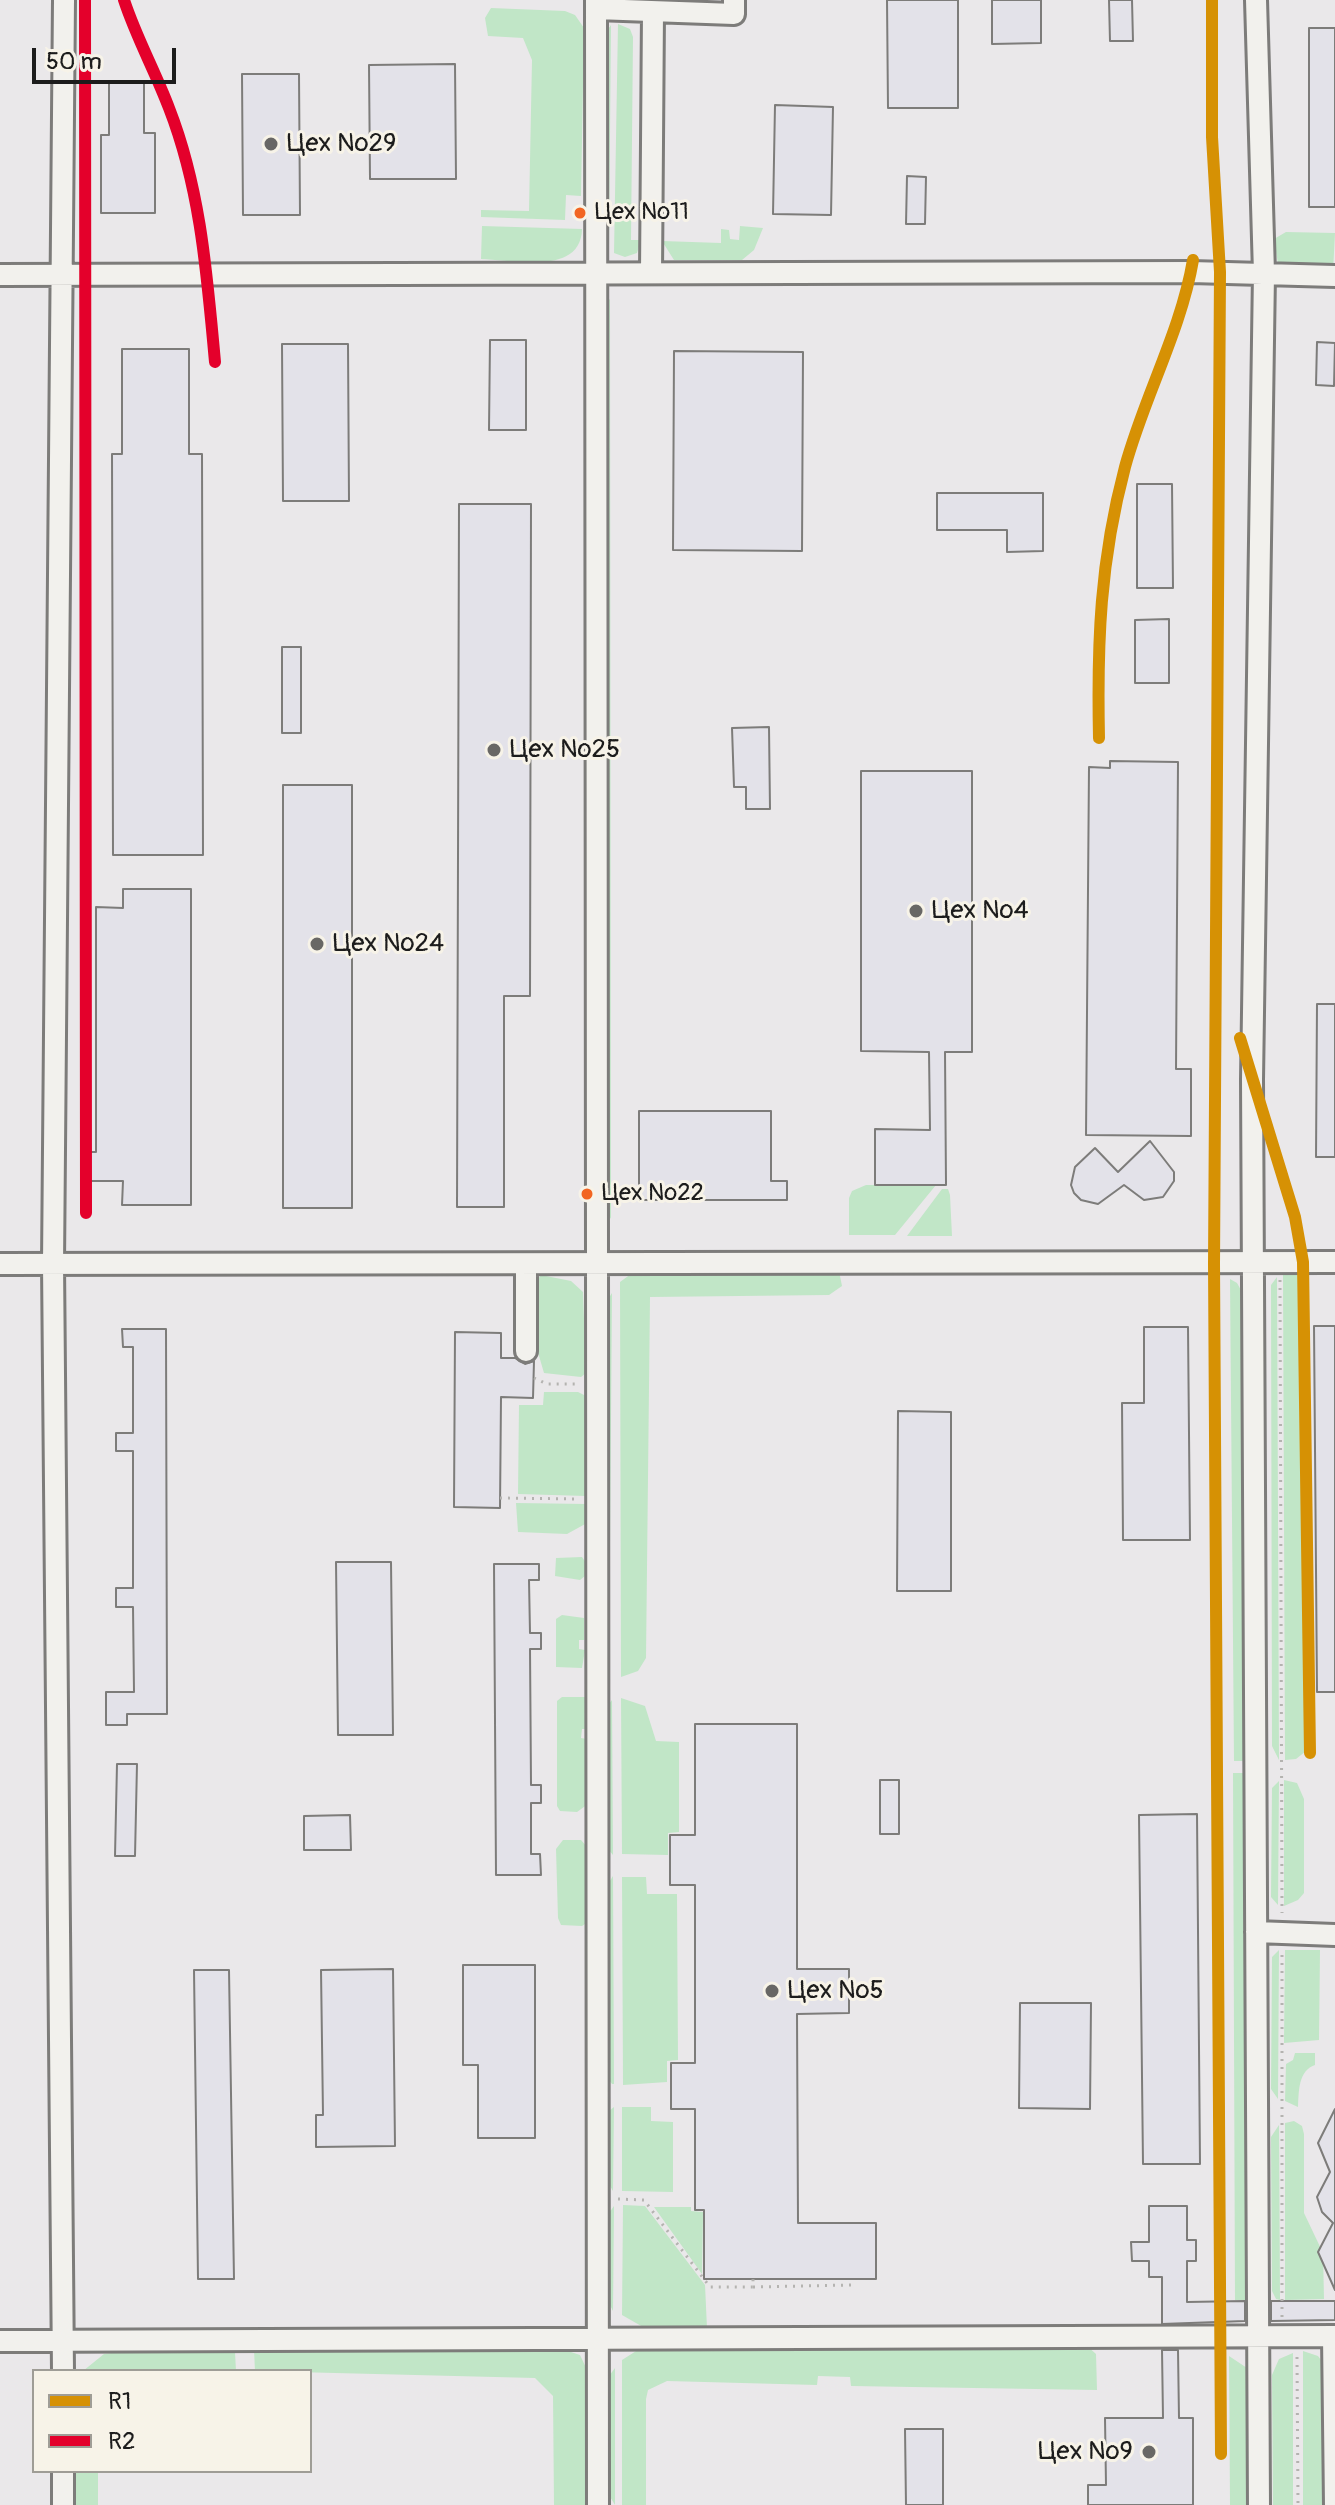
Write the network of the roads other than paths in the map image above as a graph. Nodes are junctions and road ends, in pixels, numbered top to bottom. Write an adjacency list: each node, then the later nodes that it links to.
1 (64, 0): 10 (lane)
2 (734, 0): 5 (lane)
3 (1256, 0): 8 (lane)
4 (596, 5): 5 (lane); 6 (lane)
5 (653, 12): 7 (lane)
6 (595, 273): 7 (lane); 10 (lane); 17 (lane)
7 (651, 273): 8 (lane)
8 (1264, 273): 11 (lane); 12 (lane)
9 (0, 275): 10 (lane)
10 (59, 275): 14 (lane)
11 (1335, 276)
12 (1252, 1262): 13 (lane); 17 (lane); 19 (lane)
13 (1335, 1262)
14 (53, 1263): 15 (lane); 16 (lane); 25 (lane)
15 (0, 1264)
16 (526, 1265): 17 (lane); 18 (lane)
17 (594, 1265): 23 (lane)
18 (526, 1351)
19 (1256, 1932): 20 (lane); 21 (lane)
20 (1335, 1935)
21 (1258, 2336): 22 (lane); 23 (lane); 30 (lane)
22 (1334, 2336): 31 (lane)
23 (598, 2339): 25 (lane); 29 (lane)
24 (0, 2341): 25 (lane)
25 (62, 2341): 26 (lane)
26 (63, 2369)
27 (63, 2473): 28 (lane)
28 (63, 2505)
29 (598, 2505)
30 (1259, 2505)
31 (1335, 2505)

